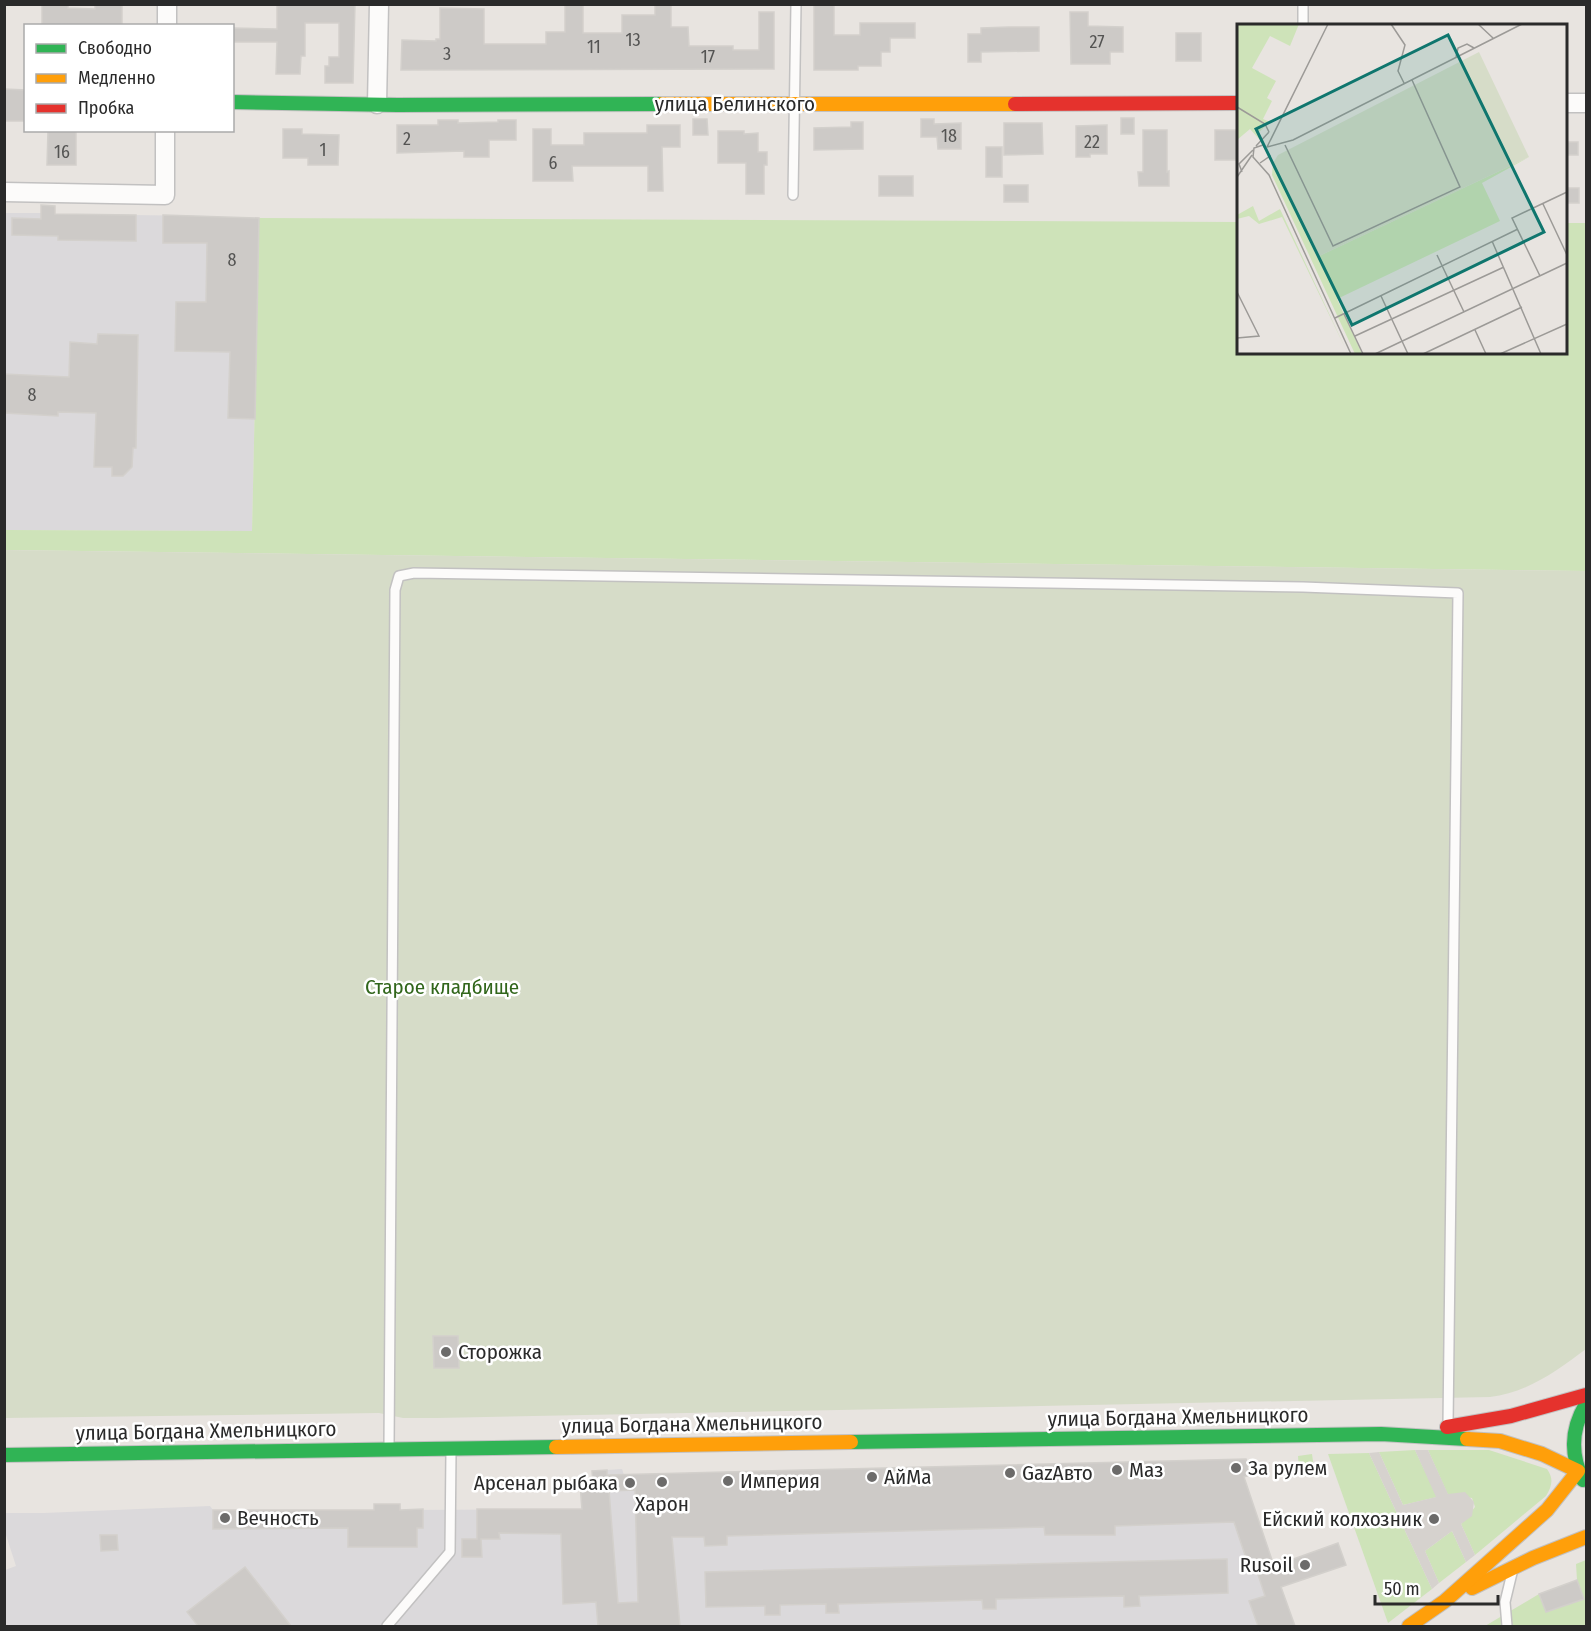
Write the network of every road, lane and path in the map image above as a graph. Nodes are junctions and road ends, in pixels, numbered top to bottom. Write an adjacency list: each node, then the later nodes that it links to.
1 (167, 4): 5 (street)
2 (379, 4): 11 (street)
3 (796, 4): 12 (lane)
4 (1303, 4): 6 (lane)
5 (167, 24)
6 (1303, 24)
7 (234, 102): 11 (main road, улица Белинского)
8 (1237, 103): 12 (main road, улица Белинского)
9 (1567, 103): 10 (street)
10 (1587, 103)
11 (377, 104): 12 (main road, улица Белинского)
12 (795, 104): 15 (lane)
13 (165, 132): 14 (street)
14 (4, 192)
15 (794, 195)
16 (1587, 1395): 18 (main road, улица Богдана Хмельницкого)
17 (1587, 1404): 23 (main road)
18 (1448, 1427): 19 (main road, улица Богдана Хмельницкого); 21 (lane)
19 (1381, 1434): 20 (main road, улица Богдана Хмельницкого); 23 (main road, улица Богдана Хмельницкого)
20 (452, 1448): 21 (main road, улица Богдана Хмельницкого); 28 (lane)
21 (389, 1449): 22 (main road, улица Богдана Хмельницкого)
22 (10, 1457)
23 (1578, 1471): 24 (main road); 27 (main road)
24 (1587, 1485)
25 (1587, 1537): 26 (main road)
26 (1513, 1568): 27 (main road); 30 (lane)
27 (1445, 1601): 29 (main road)
28 (387, 1626)
29 (1409, 1626)
30 (1507, 1626)

